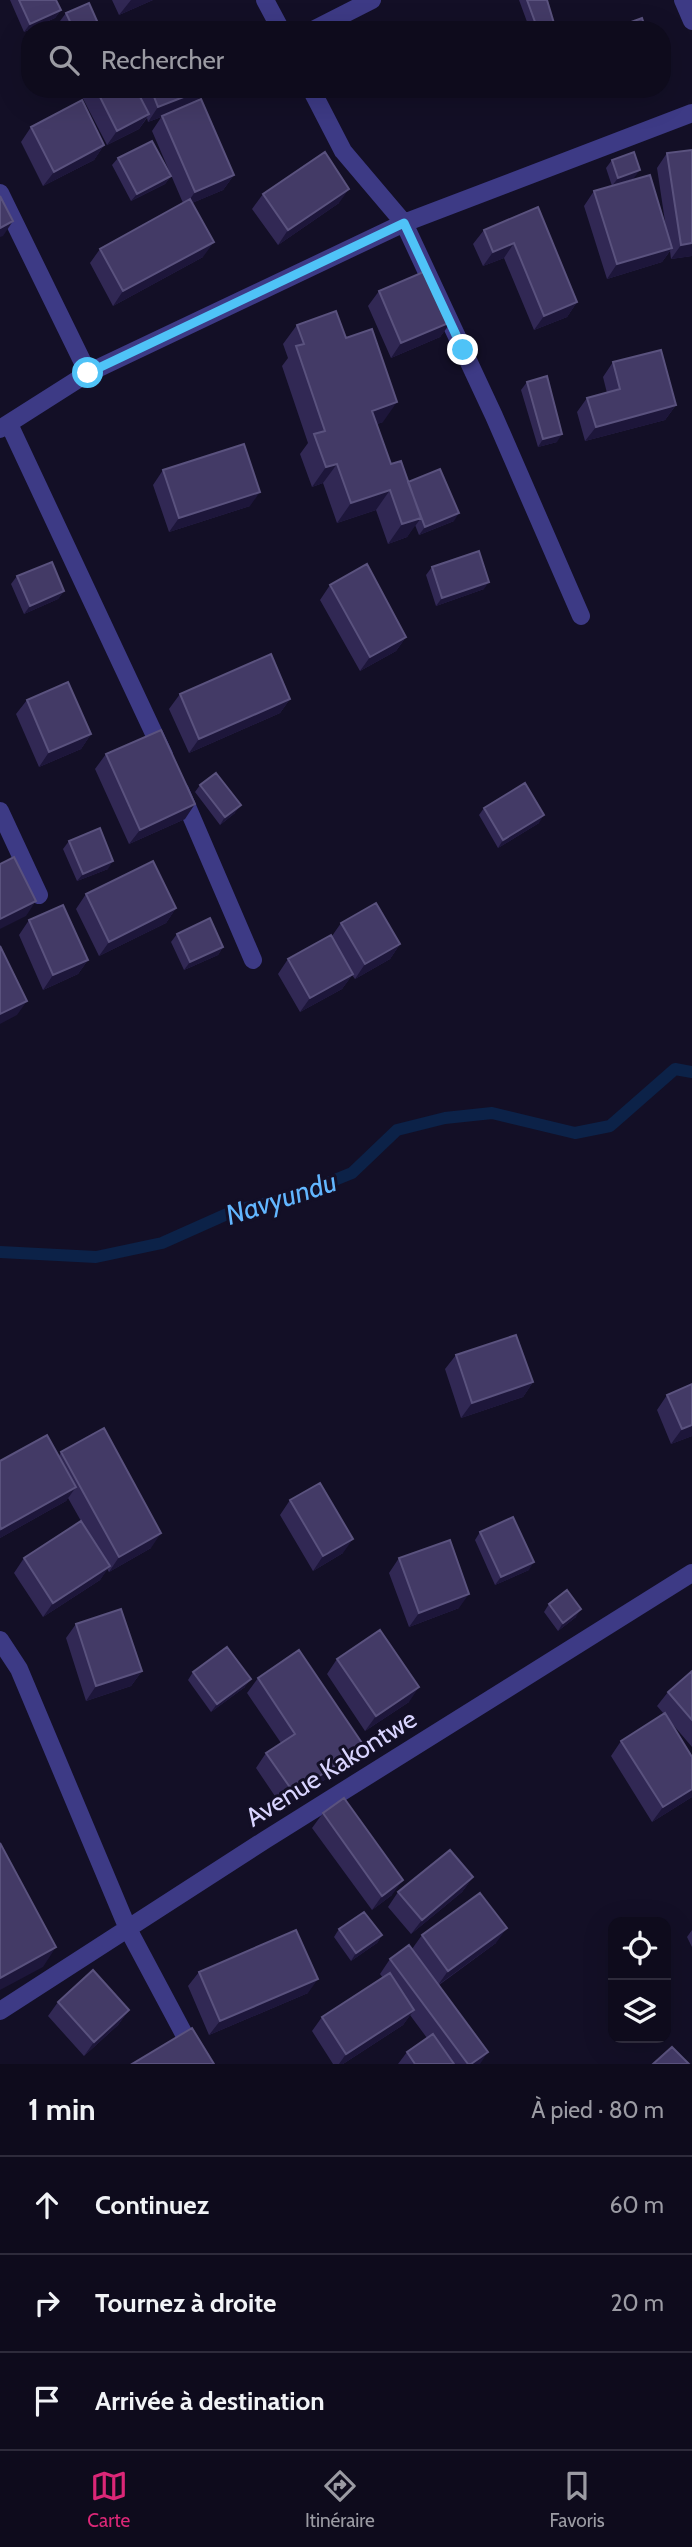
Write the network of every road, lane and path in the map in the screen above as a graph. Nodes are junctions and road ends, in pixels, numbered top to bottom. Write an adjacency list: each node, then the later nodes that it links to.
1 (265, 0): 4 (street)
2 (372, 0): 5 (street)
3 (684, 0): 6 (street)
4 (276, 21)
5 (331, 21)
6 (692, 21)
7 (316, 98): 10 (street)
8 (692, 113): 10 (street)
9 (0, 193): 11 (street)
10 (404, 223): 11 (street); 13 (street)
11 (88, 373): 12 (street)
12 (5, 426): 16 (street)
13 (580, 616)
14 (0, 811): 15 (street)
15 (39, 895)
16 (253, 960)
17 (689, 1580): 19 (street, Avenue Kakontwe)
18 (0, 1640): 19 (street)
19 (128, 1929): 20 (street, Avenue Kakontwe); 21 (street)
20 (0, 2011)
21 (200, 2064)

